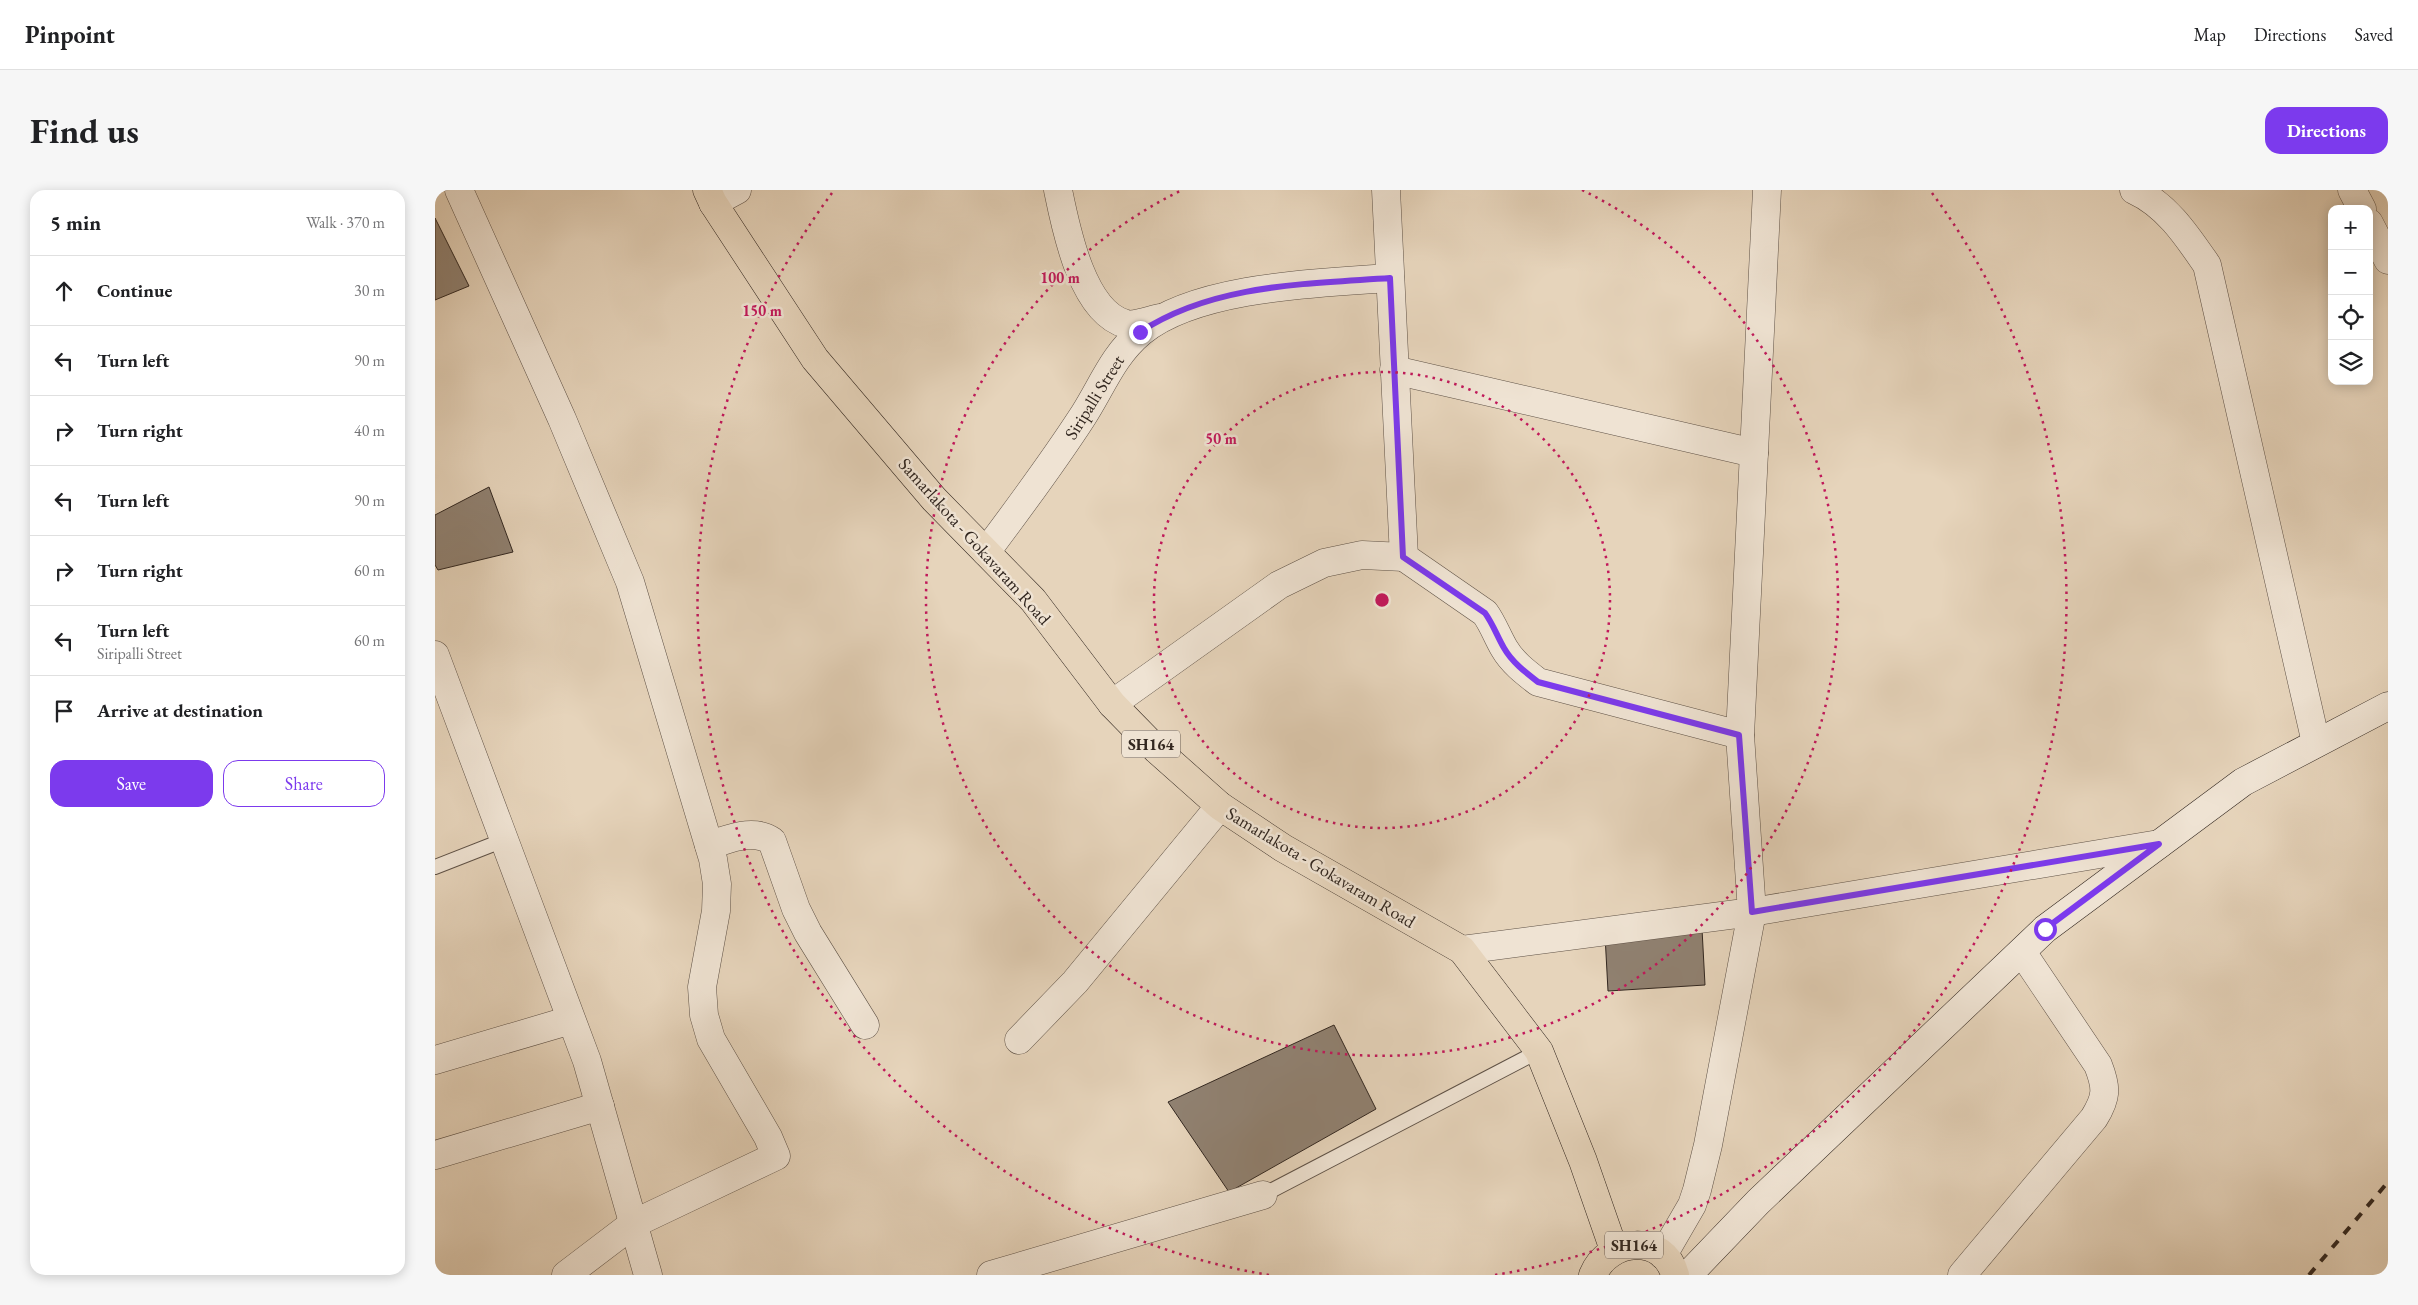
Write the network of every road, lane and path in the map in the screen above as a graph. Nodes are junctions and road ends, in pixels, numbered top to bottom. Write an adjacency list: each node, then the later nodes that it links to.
1 (459, 190): 26 (street)
2 (737, 190): 8 (street)
3 (1058, 190): 13 (street)
4 (1386, 190): 12 (street)
5 (1767, 190): 15 (street)
6 (2134, 190): 22 (street)
7 (2352, 190): 9 (street)
8 (710, 196): 16 (main road, Samarlakota - Gokavaram Road / SH164)
9 (2360, 205)
10 (2373, 232): 11 (street)
11 (2388, 260)
12 (1390, 278): 13 (street, Siripalli Street); 14 (street)
13 (1163, 317): 16 (street, Siripalli Street)
14 (1394, 370): 15 (street); 17 (street)
15 (1754, 453): 21 (street)
16 (986, 552): 19 (main road, Samarlakota - Gokavaram Road / SH164)
17 (1403, 557): 19 (street); 21 (street)
18 (435, 655): 24 (street)
19 (1112, 704): 23 (main road, Samarlakota - Gokavaram Road / SH164)
20 (2388, 706): 22 (street)
21 (1739, 735): 28 (street)
22 (2316, 743): 25 (street)
23 (1220, 806): 29 (main road, Samarlakota - Gokavaram Road / SH164); 33 (street)
24 (504, 840): 27 (lane); 31 (street)
25 (2159, 844): 28 (street); 30 (street)
26 (709, 845): 32 (street); 39 (street)
27 (435, 867)
28 (1752, 912): 29 (street); 41 (street)
29 (1462, 950): 34 (main road, Samarlakota - Gokavaram Road / SH164)
30 (2022, 952): 46 (street); 47 (street)
31 (571, 1020): 35 (street); 36 (street)
32 (865, 1025)
33 (1019, 1040)
34 (1539, 1051): 38 (lane); 40 (main road, Samarlakota - Gokavaram Road / SH164)
35 (435, 1060)
36 (600, 1106): 37 (street); 39 (street)
37 (435, 1154)
38 (1263, 1195): 44 (street)
39 (637, 1236): 42 (street); 43 (street)
40 (1614, 1250): 41 (main road, SH164); 45 (main road, SH164)
41 (1669, 1265)
42 (566, 1275)
43 (648, 1275)
44 (991, 1275)
45 (1593, 1275)
46 (1688, 1275)
47 (1962, 1275)

